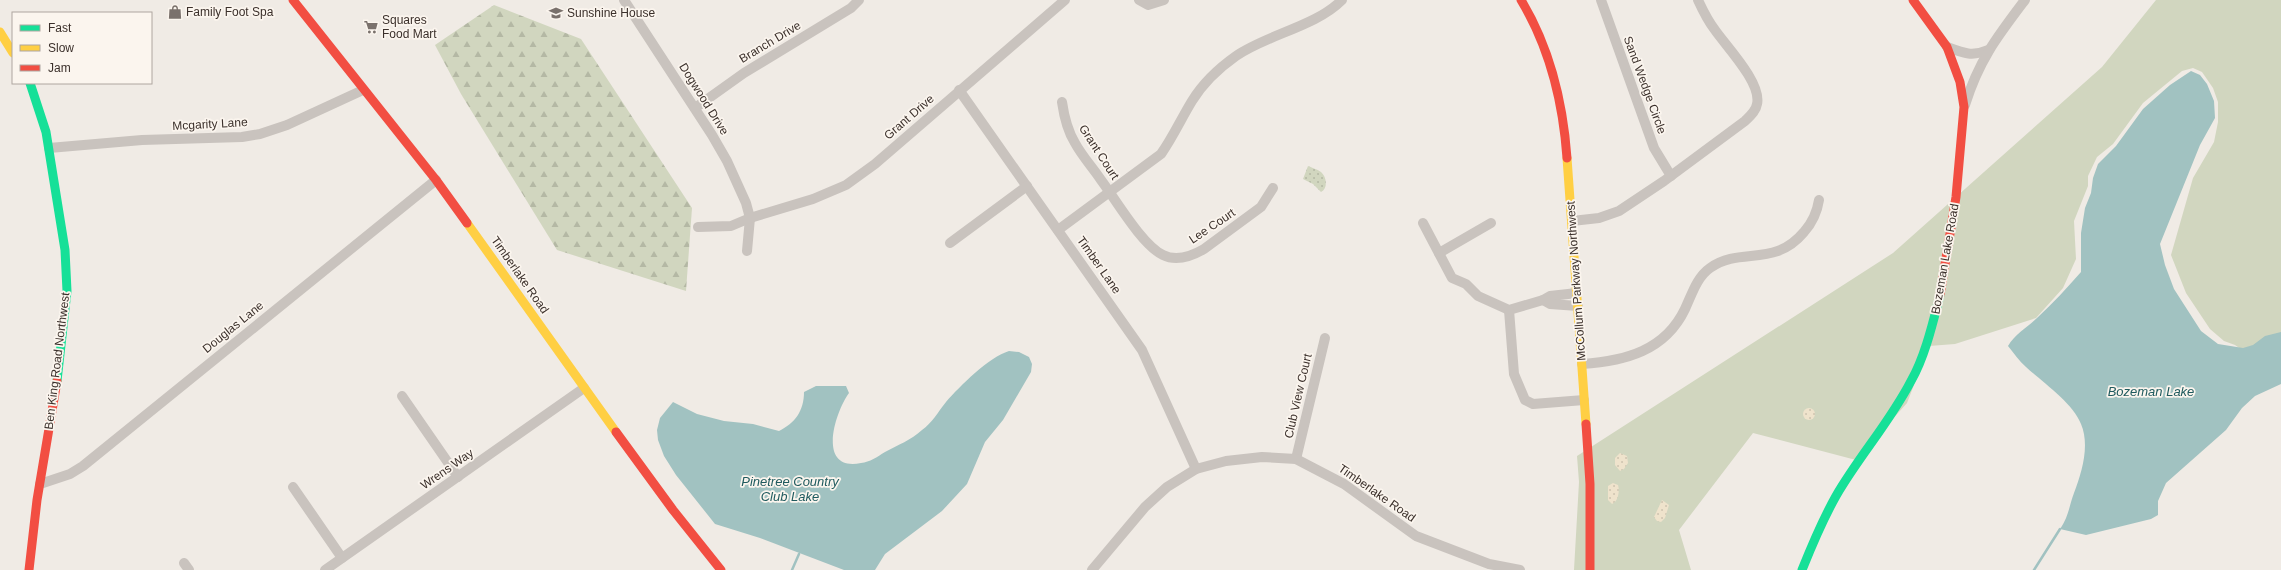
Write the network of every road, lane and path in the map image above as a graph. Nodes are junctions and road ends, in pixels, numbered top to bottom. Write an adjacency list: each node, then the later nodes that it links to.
1 (293, 0): 18 (street, Timberlake Road)
2 (625, 0): 22 (street, Dogwood Drive)
3 (859, 0): 22 (street, Branch Drive)
4 (1065, 0): 19 (street, Grant Drive)
5 (1139, 0): 6 (street)
6 (1164, 0)
7 (1342, 0): 28 (street)
8 (1521, 0): 31 (street, McCollum Parkway Northwest)
9 (1601, 0): 24 (street, Sand Wedge Circle)
10 (1698, 0): 24 (street)
11 (1913, 0): 14 (street, Bozeman Lake Road)
12 (2025, 0): 15 (street)
13 (0, 32): 16 (street)
14 (1948, 47): 15 (street); 21 (street, Bozeman Lake Road)
15 (1988, 50): 21 (street)
16 (12, 51)
17 (30, 84): 23 (street, Ben King Road Northwest)
18 (363, 90): 23 (street, Mcgarity Lane); 25 (street, Timberlake Road)
19 (959, 90): 26 (street, Timber Lane); 30 (street, Grant Drive)
20 (1062, 102): 28 (street, Grant Court)
21 (1964, 107): 60 (street, Bozeman Lake Road)
22 (695, 108): 30 (street, Dogwood Drive)
23 (49, 148): 51 (street, Ben King Road Northwest)
24 (1671, 176): 31 (street)
25 (436, 180): 45 (street, Timberlake Road); 51 (street, Douglas Lane)
26 (1027, 186): 35 (street, Timber Lane); 36 (street)
27 (1273, 188): 28 (street, Lee Court)
28 (1110, 192): 35 (street)
29 (1819, 200): 44 (street)
30 (750, 218): 34 (street); 37 (street, Dogwood Drive)
31 (1572, 221): 39 (street, McCollum Parkway Northwest)
32 (1491, 222): 38 (street)
33 (1423, 223): 38 (street)
34 (698, 227)
35 (1058, 230): 49 (street, Timber Lane)
36 (950, 243)
37 (747, 251)
38 (1439, 253): 42 (street)
39 (1577, 293): 40 (street); 41 (street, McCollum Parkway Northwest)
40 (1543, 300): 41 (street); 42 (street)
41 (1578, 306): 44 (street, McCollum Parkway Northwest)
42 (1509, 310): 47 (street)
43 (1325, 338): 48 (street, Club View Court)
44 (1582, 364): 47 (street, McCollum Parkway Northwest)
45 (584, 388): 50 (street, Wrens Way); 56 (street, Timberlake Road)
46 (402, 396): 50 (street)
47 (1584, 400): 59 (street, McCollum Parkway Northwest)
48 (1296, 459): 49 (street, Timberlake Road); 58 (street, Timberlake Road)
49 (1196, 469): 57 (street, Timberlake Road)
50 (458, 477): 53 (street, Wrens Way)
51 (40, 484): 54 (street, Ben King Road Northwest)
52 (293, 487): 53 (street)
53 (342, 558): 55 (street, Wrens Way)
54 (29, 570)
55 (325, 570)
56 (721, 570)
57 (1092, 570)
58 (1520, 570)
59 (1590, 570)
60 (1802, 570)

